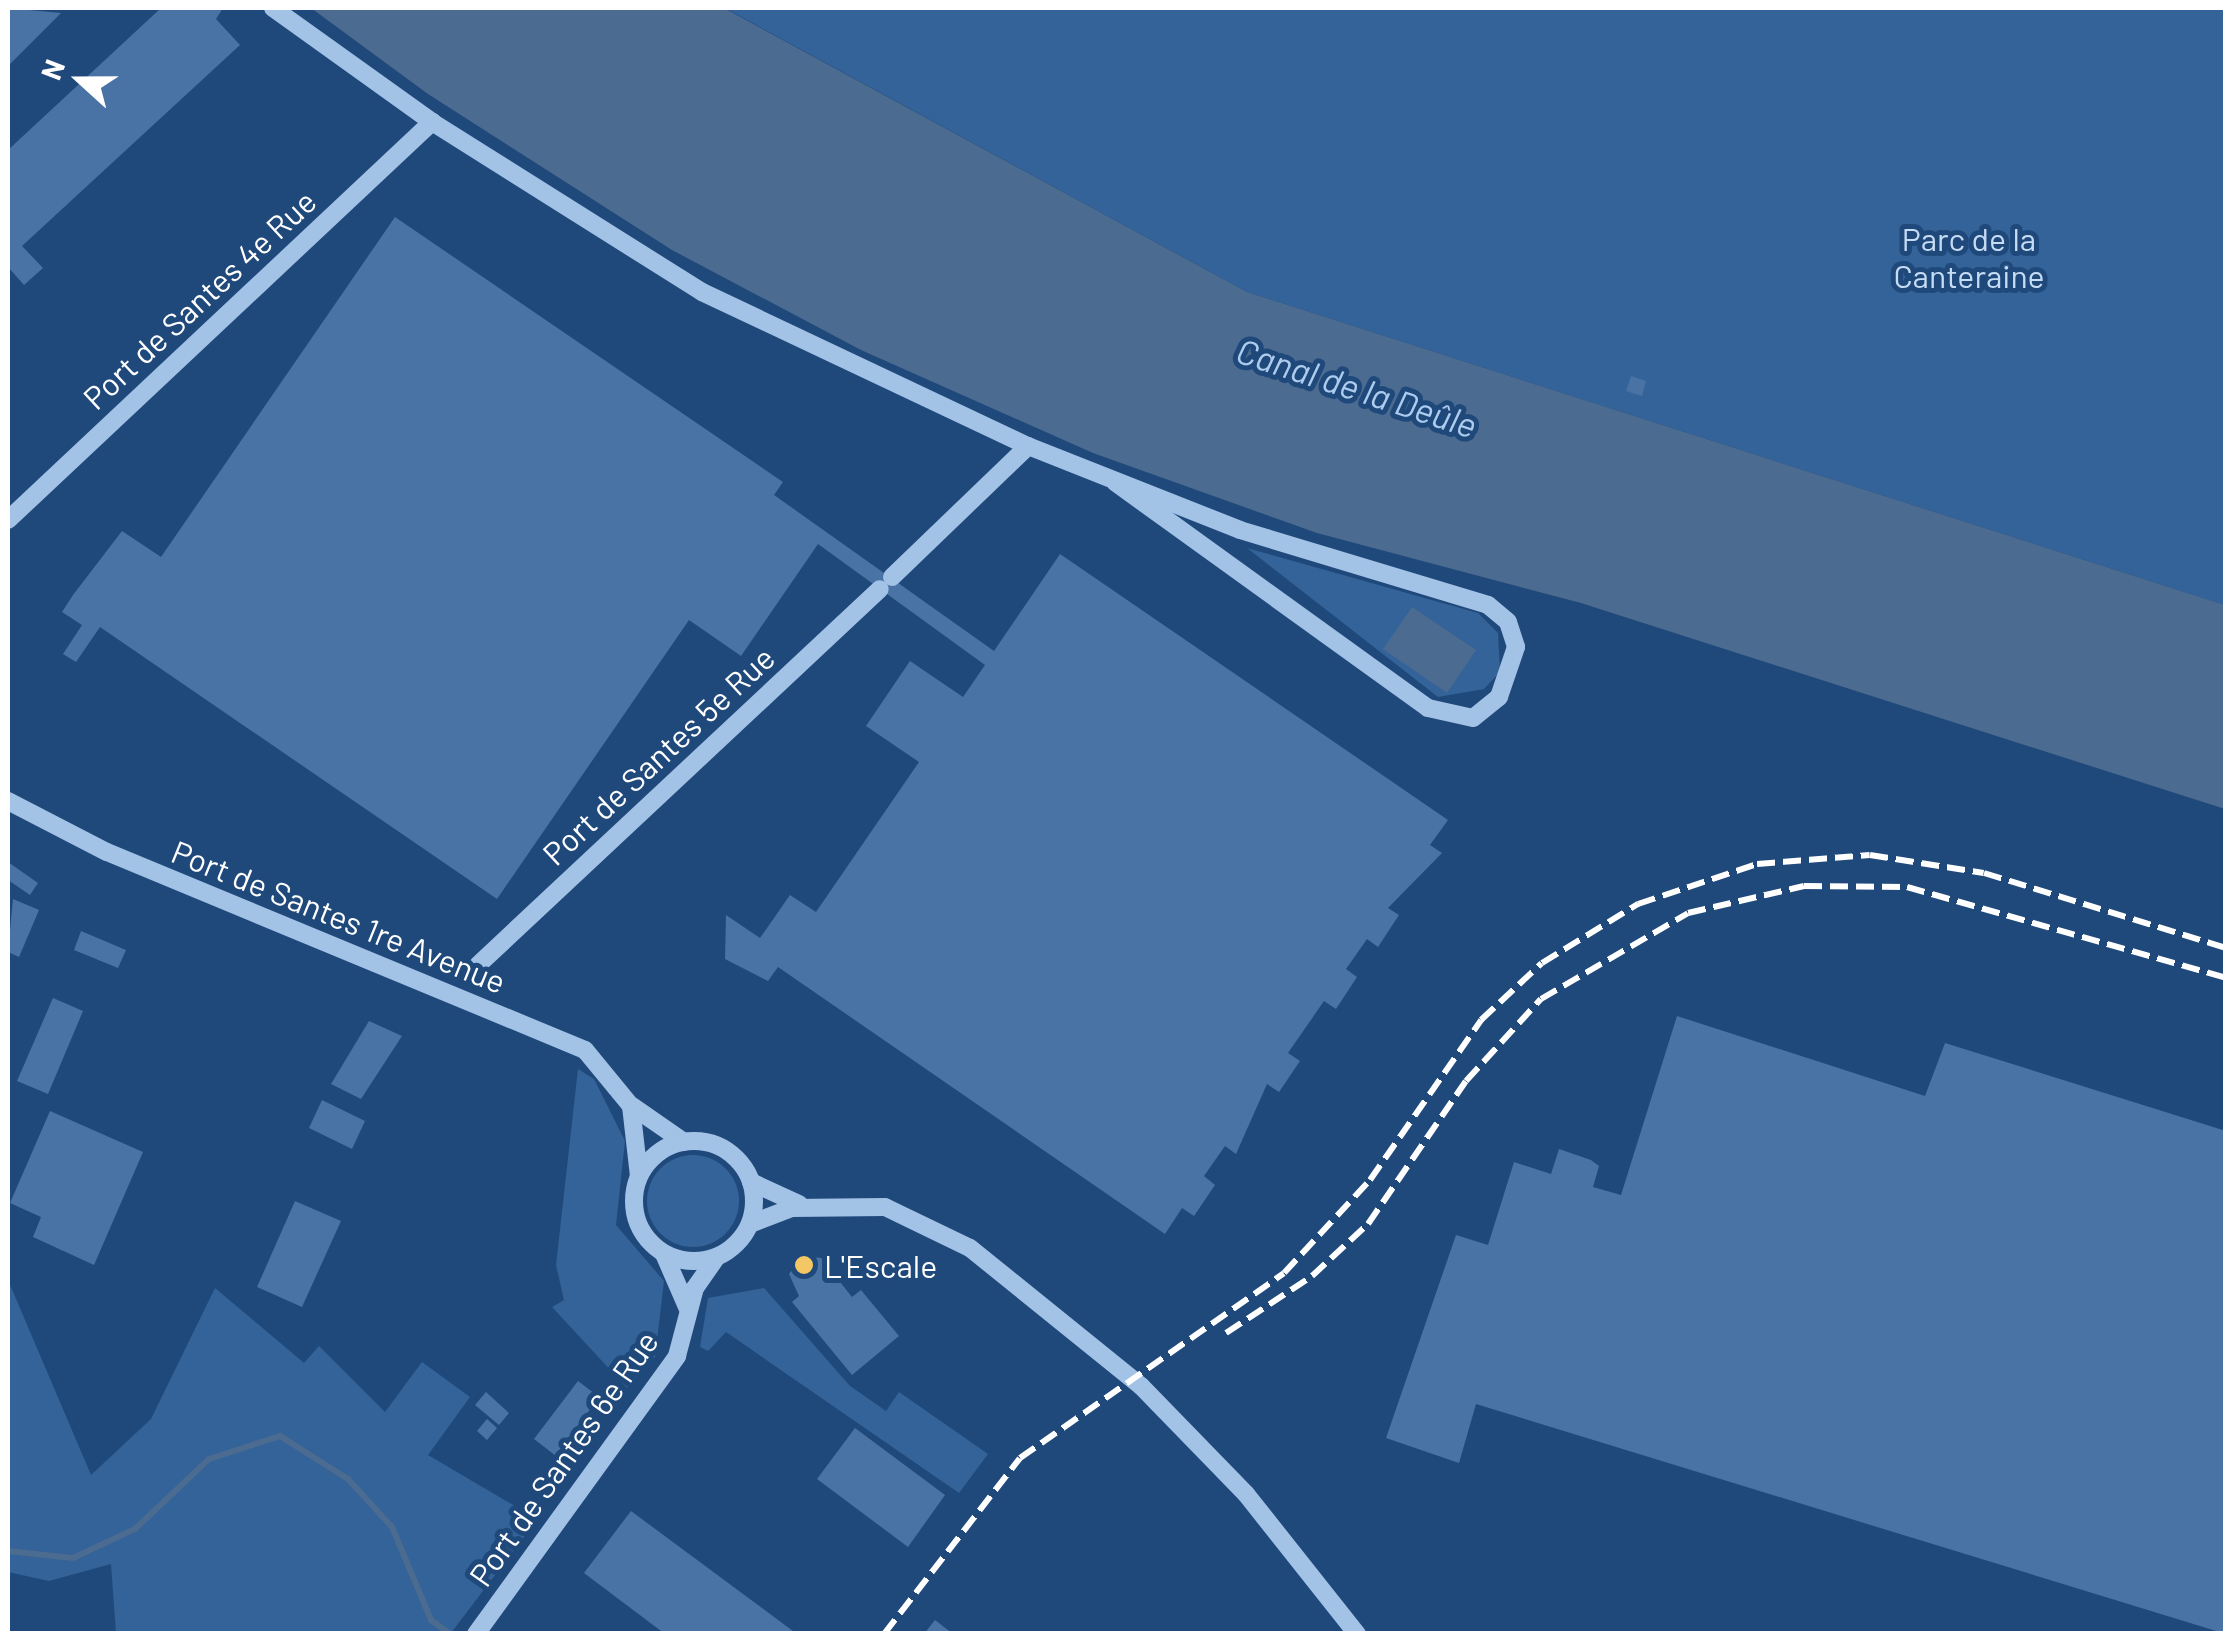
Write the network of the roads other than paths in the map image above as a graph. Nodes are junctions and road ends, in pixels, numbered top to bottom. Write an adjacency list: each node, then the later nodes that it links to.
1 (272, 8): 2 (street)
2 (432, 122): 3 (street); 5 (street, Port de Santes 4e Rue)
3 (1028, 446): 4 (street); 7 (street, Port de Santes 5e Rue)
4 (1116, 484): 4 (street)
5 (8, 520)
6 (8, 801): 8 (street, Port de Santes 1re Avenue)
7 (478, 966)
8 (631, 1106): 9 (street, Port de Santes 1re Avenue); 10 (street, Port de Santes 1re Avenue)
9 (684, 1142): 10 (street); 11 (street)
10 (640, 1176): 14 (street)
11 (751, 1182): 12 (street); 13 (street)
12 (815, 1207): 13 (street); 18 (street)
13 (750, 1224): 15 (street)
14 (664, 1254): 15 (street); 16 (street, Port de Santes 6e Rue)
15 (717, 1257): 16 (street, Port de Santes 6e Rue)
16 (687, 1312): 17 (street, Port de Santes 6e Rue)
17 (476, 1634)
18 (1357, 1634)

